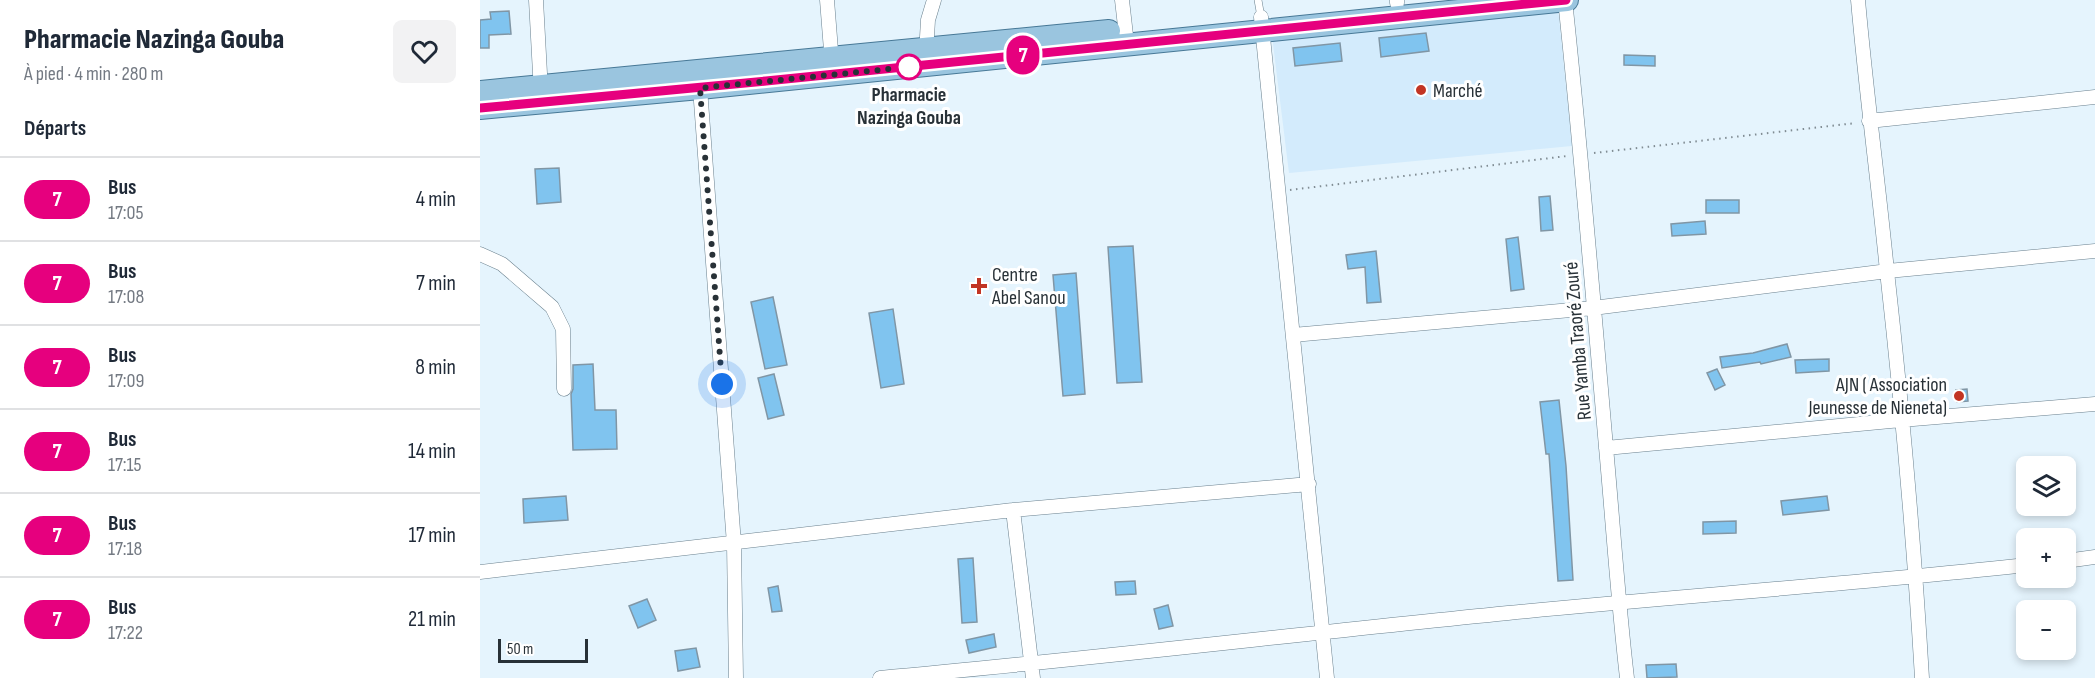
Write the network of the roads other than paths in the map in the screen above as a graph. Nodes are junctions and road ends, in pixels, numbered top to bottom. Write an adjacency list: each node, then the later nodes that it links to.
1 (536, 0): 15 (street)
2 (827, 0): 12 (street)
3 (934, 0): 11 (street)
4 (1122, 0): 10 (street)
5 (1430, 0): 8 (main road)
6 (1566, 0): 9 (main road); 22 (street, Rue Yamba Traoré Zouré)
7 (1858, 0): 18 (street)
8 (1397, 1): 9 (main road)
9 (1260, 16): 10 (main road); 23 (street)
10 (1126, 37): 11 (main road)
11 (927, 56): 12 (main road)
12 (833, 66): 13 (main road); 15 (main road)
13 (700, 88): 15 (main road); 30 (street)
14 (480, 92): 15 (main road)
15 (541, 94): 17 (main road)
16 (2095, 97): 18 (street)
17 (480, 108)
18 (1869, 121): 21 (street)
19 (2095, 251): 21 (street)
20 (480, 254): 24 (street)
21 (1887, 272): 22 (street); 26 (street)
22 (1593, 308): 23 (street); 27 (street, Rue Yamba Traoré Zouré)
23 (1293, 334): 28 (street)
24 (564, 389)
25 (2095, 404): 26 (street)
26 (1901, 420): 27 (street); 35 (street)
27 (1606, 448): 36 (street, Rue Yamba Traoré Zouré)
28 (1309, 484): 29 (street); 37 (street)
29 (1013, 510): 30 (street); 38 (street)
30 (734, 544): 34 (street); 39 (street)
31 (2095, 557): 32 (street)
32 (2076, 560)
33 (2016, 566): 35 (street)
34 (480, 572)
35 (1916, 577): 36 (street); 43 (street)
36 (1618, 603): 37 (street); 42 (street, Rue Yamba Traoré Zouré)
37 (1323, 632): 38 (street); 41 (street)
38 (1033, 671): 40 (street)
39 (736, 678)
40 (880, 678)
41 (1328, 678)
42 (1626, 678)
43 (1922, 678)

